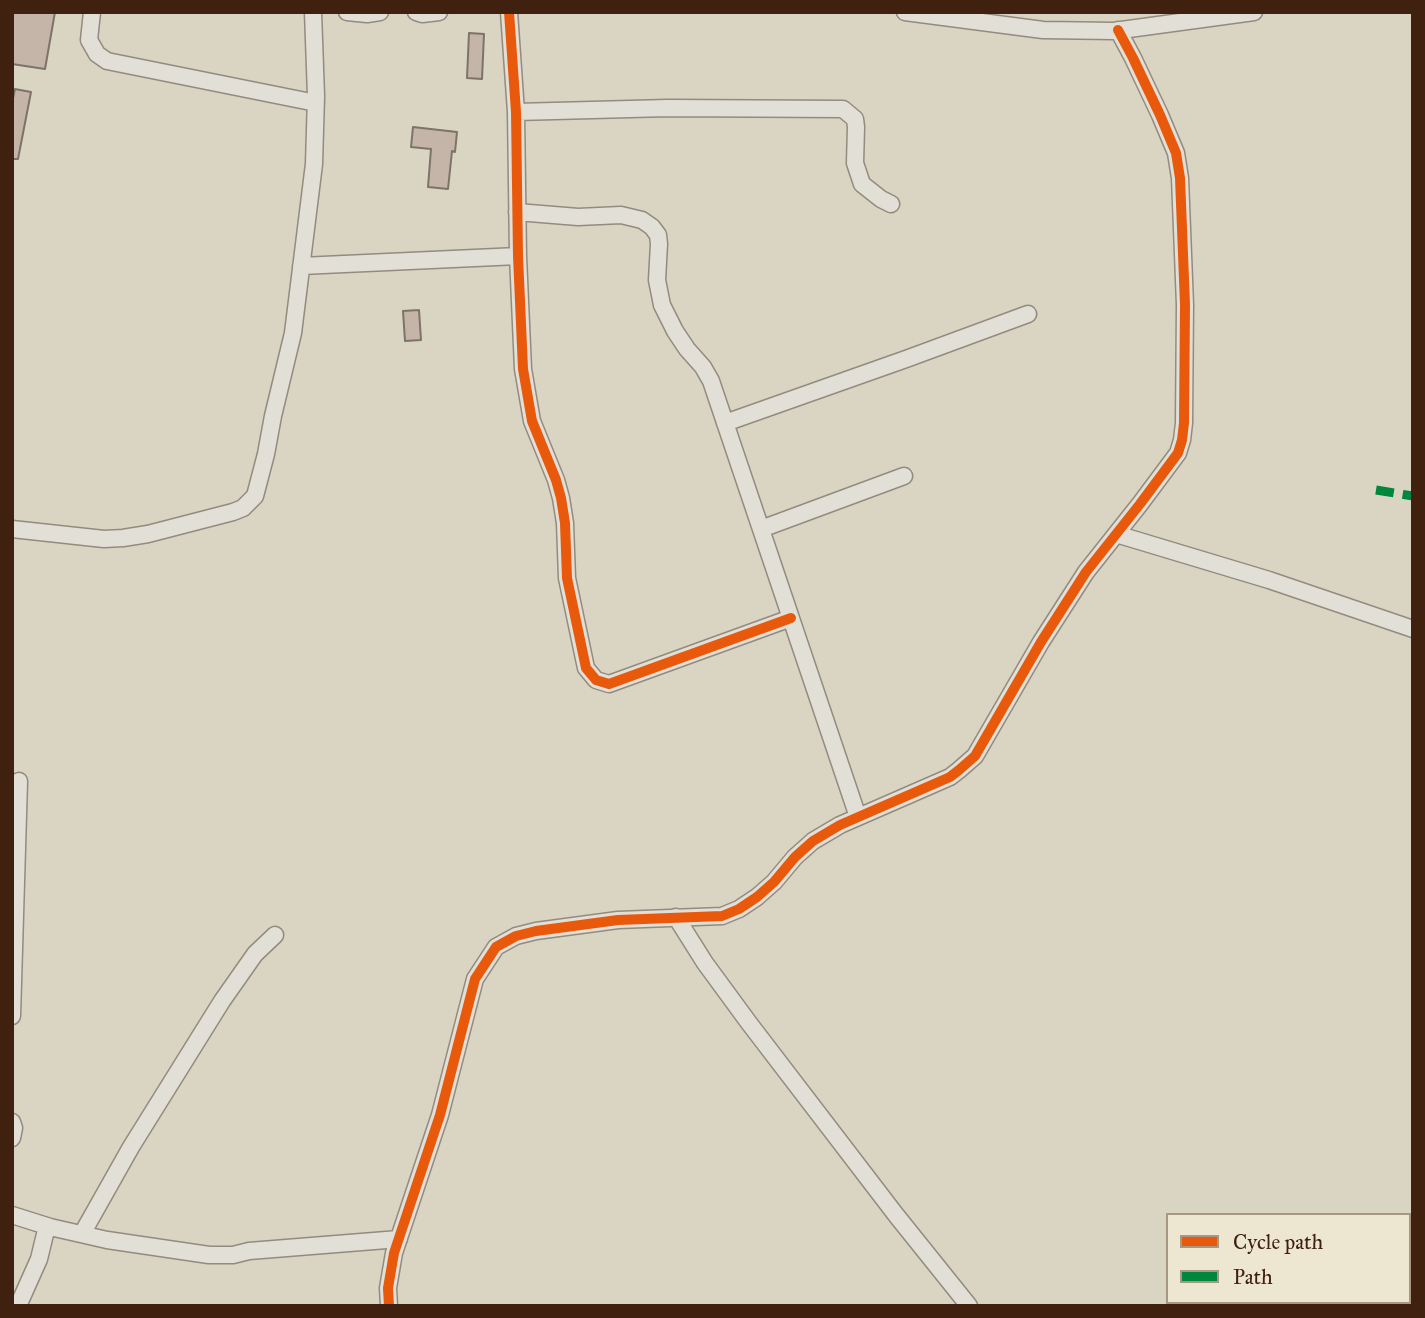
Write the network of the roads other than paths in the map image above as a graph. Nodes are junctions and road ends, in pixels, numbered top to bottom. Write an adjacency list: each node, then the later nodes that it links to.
1 (92, 12): 11 (street)
2 (313, 12): 11 (street)
3 (347, 12): 4 (street)
4 (380, 12)
5 (416, 12): 6 (street)
6 (439, 12)
7 (509, 12): 12 (street)
8 (905, 12): 10 (street)
9 (1254, 12): 10 (street)
10 (1118, 30): 22 (street)
11 (316, 103): 16 (street)
12 (516, 112): 13 (street); 14 (street)
13 (891, 204)
14 (517, 212): 15 (street); 18 (street)
15 (518, 256): 16 (street); 23 (street)
16 (301, 267): 20 (street)
17 (1028, 314): 18 (street)
18 (725, 423): 21 (street)
19 (904, 476): 21 (street)
20 (12, 529)
21 (761, 529): 23 (street)
22 (1116, 534): 24 (street); 26 (street)
23 (791, 618): 26 (street)
24 (1413, 629)
25 (19, 781): 29 (street)
26 (858, 817): 27 (street)
27 (676, 918): 35 (street); 38 (street)
28 (275, 935): 34 (street)
29 (12, 1016)
30 (12, 1122): 31 (street)
31 (12, 1138)
32 (12, 1215): 33 (street)
33 (47, 1226): 34 (street); 36 (street)
34 (82, 1234): 35 (street)
35 (399, 1239): 37 (street)
36 (18, 1306)
37 (389, 1306)
38 (969, 1306)

